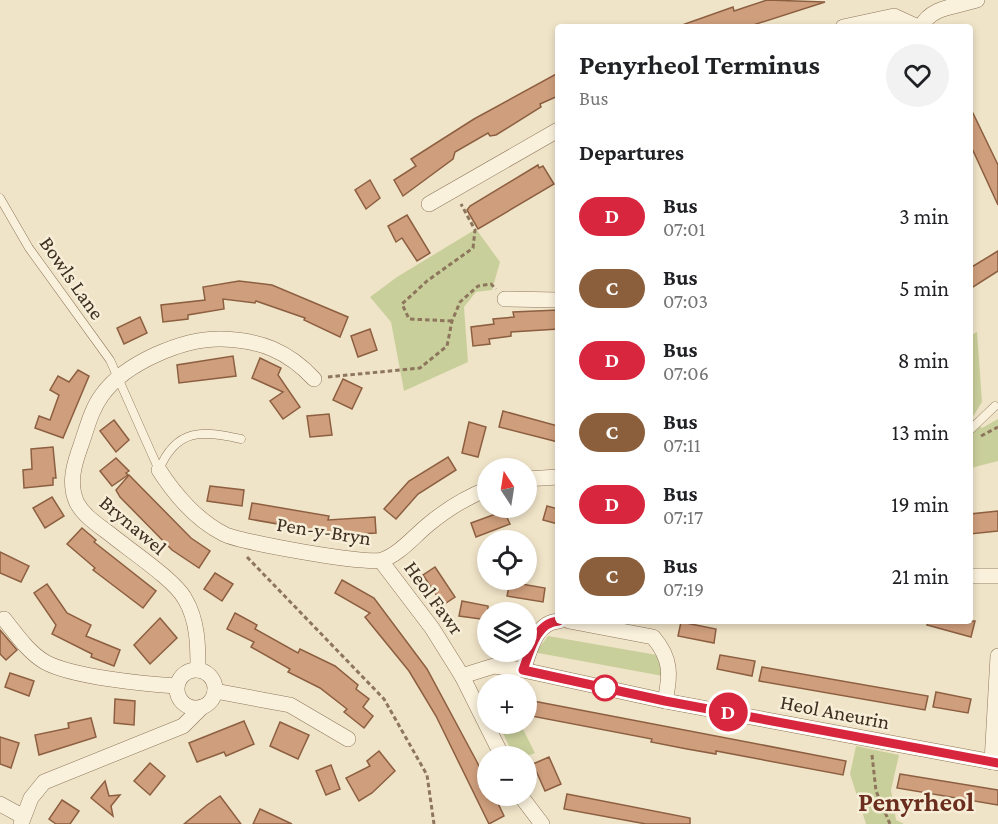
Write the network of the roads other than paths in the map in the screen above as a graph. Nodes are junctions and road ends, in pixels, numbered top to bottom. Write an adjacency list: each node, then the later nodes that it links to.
1 (977, 0): 4 (street)
2 (857, 24): 3 (street)
3 (913, 24)
4 (922, 24)
5 (555, 132): 7 (street)
6 (0, 198): 10 (lane, Bowls Lane)
7 (429, 204)
8 (505, 299): 9 (street)
9 (555, 300)
10 (118, 377): 11 (street, Brynawel); 15 (lane, Bowls Lane); 26 (street, Brynawel)
11 (314, 379)
12 (995, 406): 13 (lane)
13 (973, 427)
14 (241, 439): 15 (lane)
15 (159, 470): 19 (street, Pen-y-Bryn)
16 (555, 477): 17 (street)
17 (537, 478)
18 (477, 494): 19 (street, Pen-y-Bryn)
19 (381, 561): 28 (street, Heol Fawr)
20 (973, 576): 21 (street)
21 (998, 576)
22 (4, 619): 30 (street)
23 (555, 621): 27 (street)
24 (586, 624): 31 (street)
25 (998, 656): 36 (street)
26 (198, 670): 29 (street); 30 (street)
27 (523, 670): 28 (street, Heol Aneurin); 31 (street, Heol Aneurin)
28 (462, 676): 35 (street, Heol Fawr)
29 (215, 691): 32 (street); 34 (street)
30 (179, 694): 32 (street); 33 (street)
31 (665, 701): 36 (street, Heol Aneurin)
32 (202, 707): 33 (street)
33 (167, 731): 39 (street)
34 (348, 739)
35 (497, 746)
36 (995, 763)
37 (0, 804): 39 (street)
38 (528, 806): 40 (street)
39 (21, 820)
40 (542, 824)

